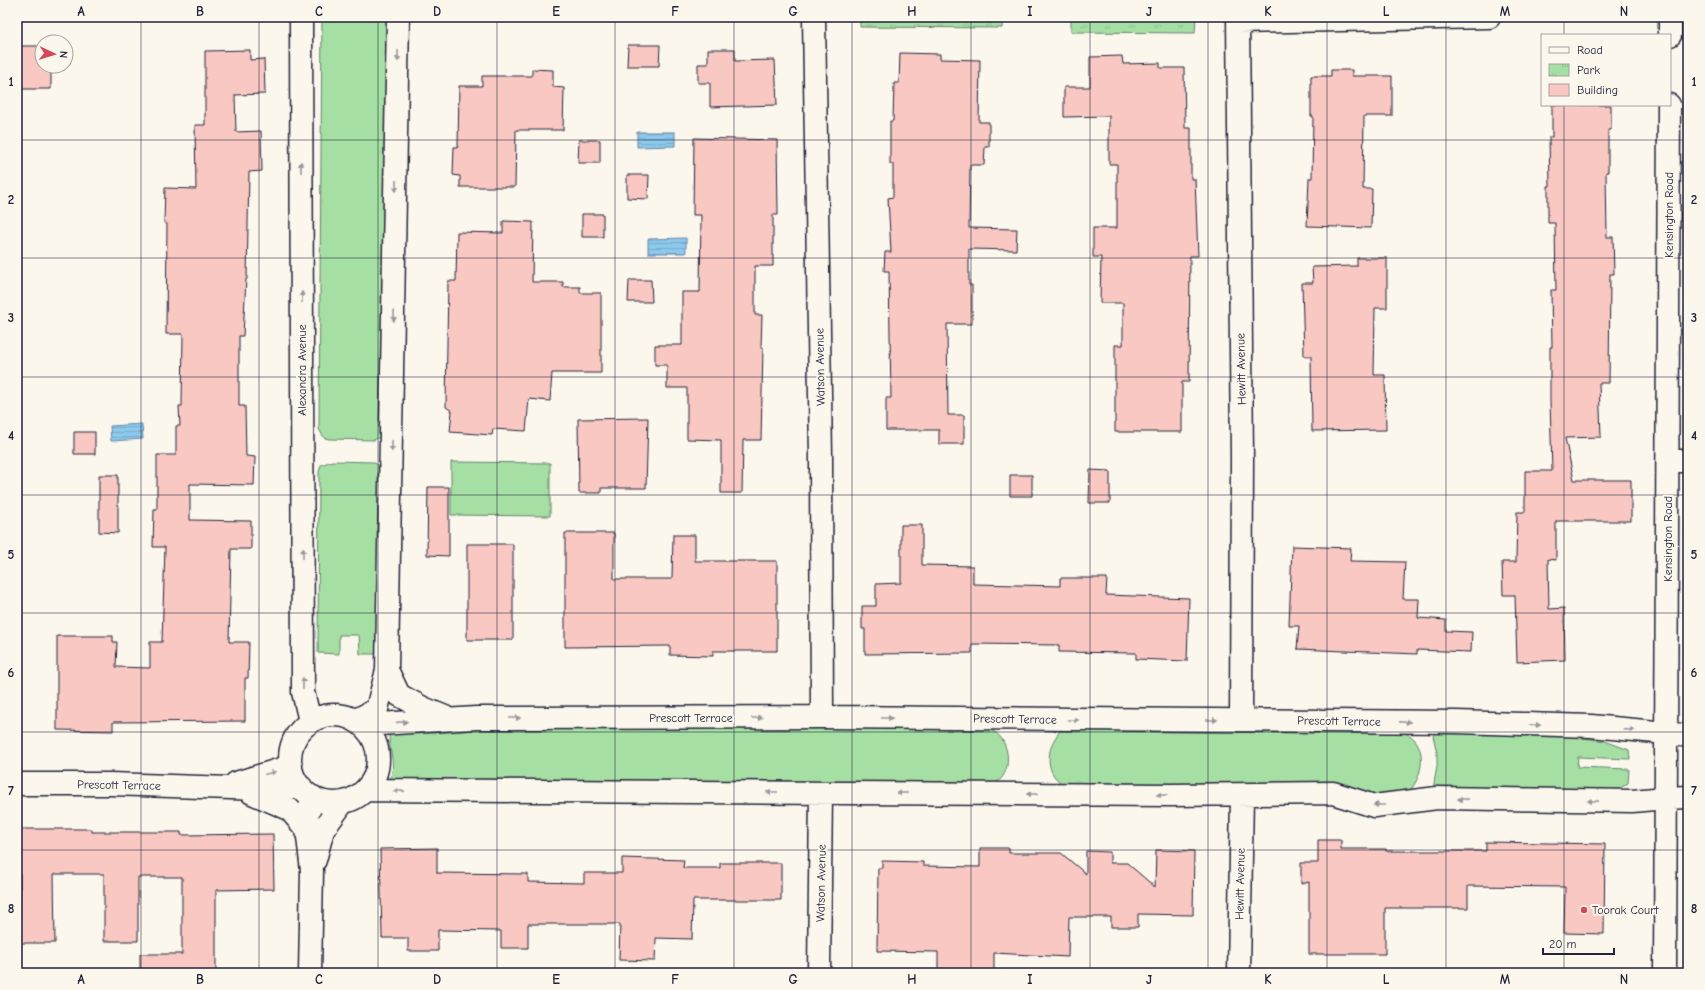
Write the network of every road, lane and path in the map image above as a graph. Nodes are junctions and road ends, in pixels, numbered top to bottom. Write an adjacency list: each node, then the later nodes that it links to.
1 (301, 17): 14 (street, Alexandra Avenue, one-way to 1)
2 (398, 17): 10 (street, one-way to 10)
3 (814, 17): 11 (street, Watson Avenue)
4 (1488, 17): 6 (street)
5 (1670, 17): 7 (street)
6 (1238, 20): 13 (street, Hewitt Avenue)
7 (1670, 34)
8 (1669, 106): 9 (street, Kensington Road)
9 (1678, 461): 16 (street, Kensington Road)
10 (387, 670): 12 (street); 15 (street)
11 (822, 717): 12 (street, Prescott Terrace, one-way to 11); 13 (street, Prescott Terrace, one-way to 13)
12 (451, 719): 15 (street, Prescott Terrace, one-way to 12)
13 (1241, 720): 16 (street, Prescott Terrace, one-way to 16)
14 (310, 721): 15 (street); 17 (street)
15 (360, 722): 20 (street)
16 (1678, 734): 25 (street, Kensington Road)
17 (292, 766): 19 (street, Prescott Terrace, one-way to 17); 21 (street)
18 (17, 784): 19 (street, Prescott Terrace)
19 (232, 788): 21 (street, Prescott Terrace); 27 (street)
20 (365, 790): 22 (street, one-way to 20); 26 (street)
21 (307, 792): 26 (street); 27 (street)
22 (821, 792): 23 (street, one-way to 22); 30 (street, Watson Avenue)
23 (1242, 795): 25 (street, one-way to 23); 31 (street, Hewitt Avenue)
24 (1688, 797): 25 (street)
25 (1666, 798): 32 (street, Kensington Road)
26 (343, 802): 28 (street)
27 (306, 829): 28 (street)
28 (312, 871): 29 (street)
29 (310, 973)
30 (819, 973)
31 (1239, 973)
32 (1665, 973)

